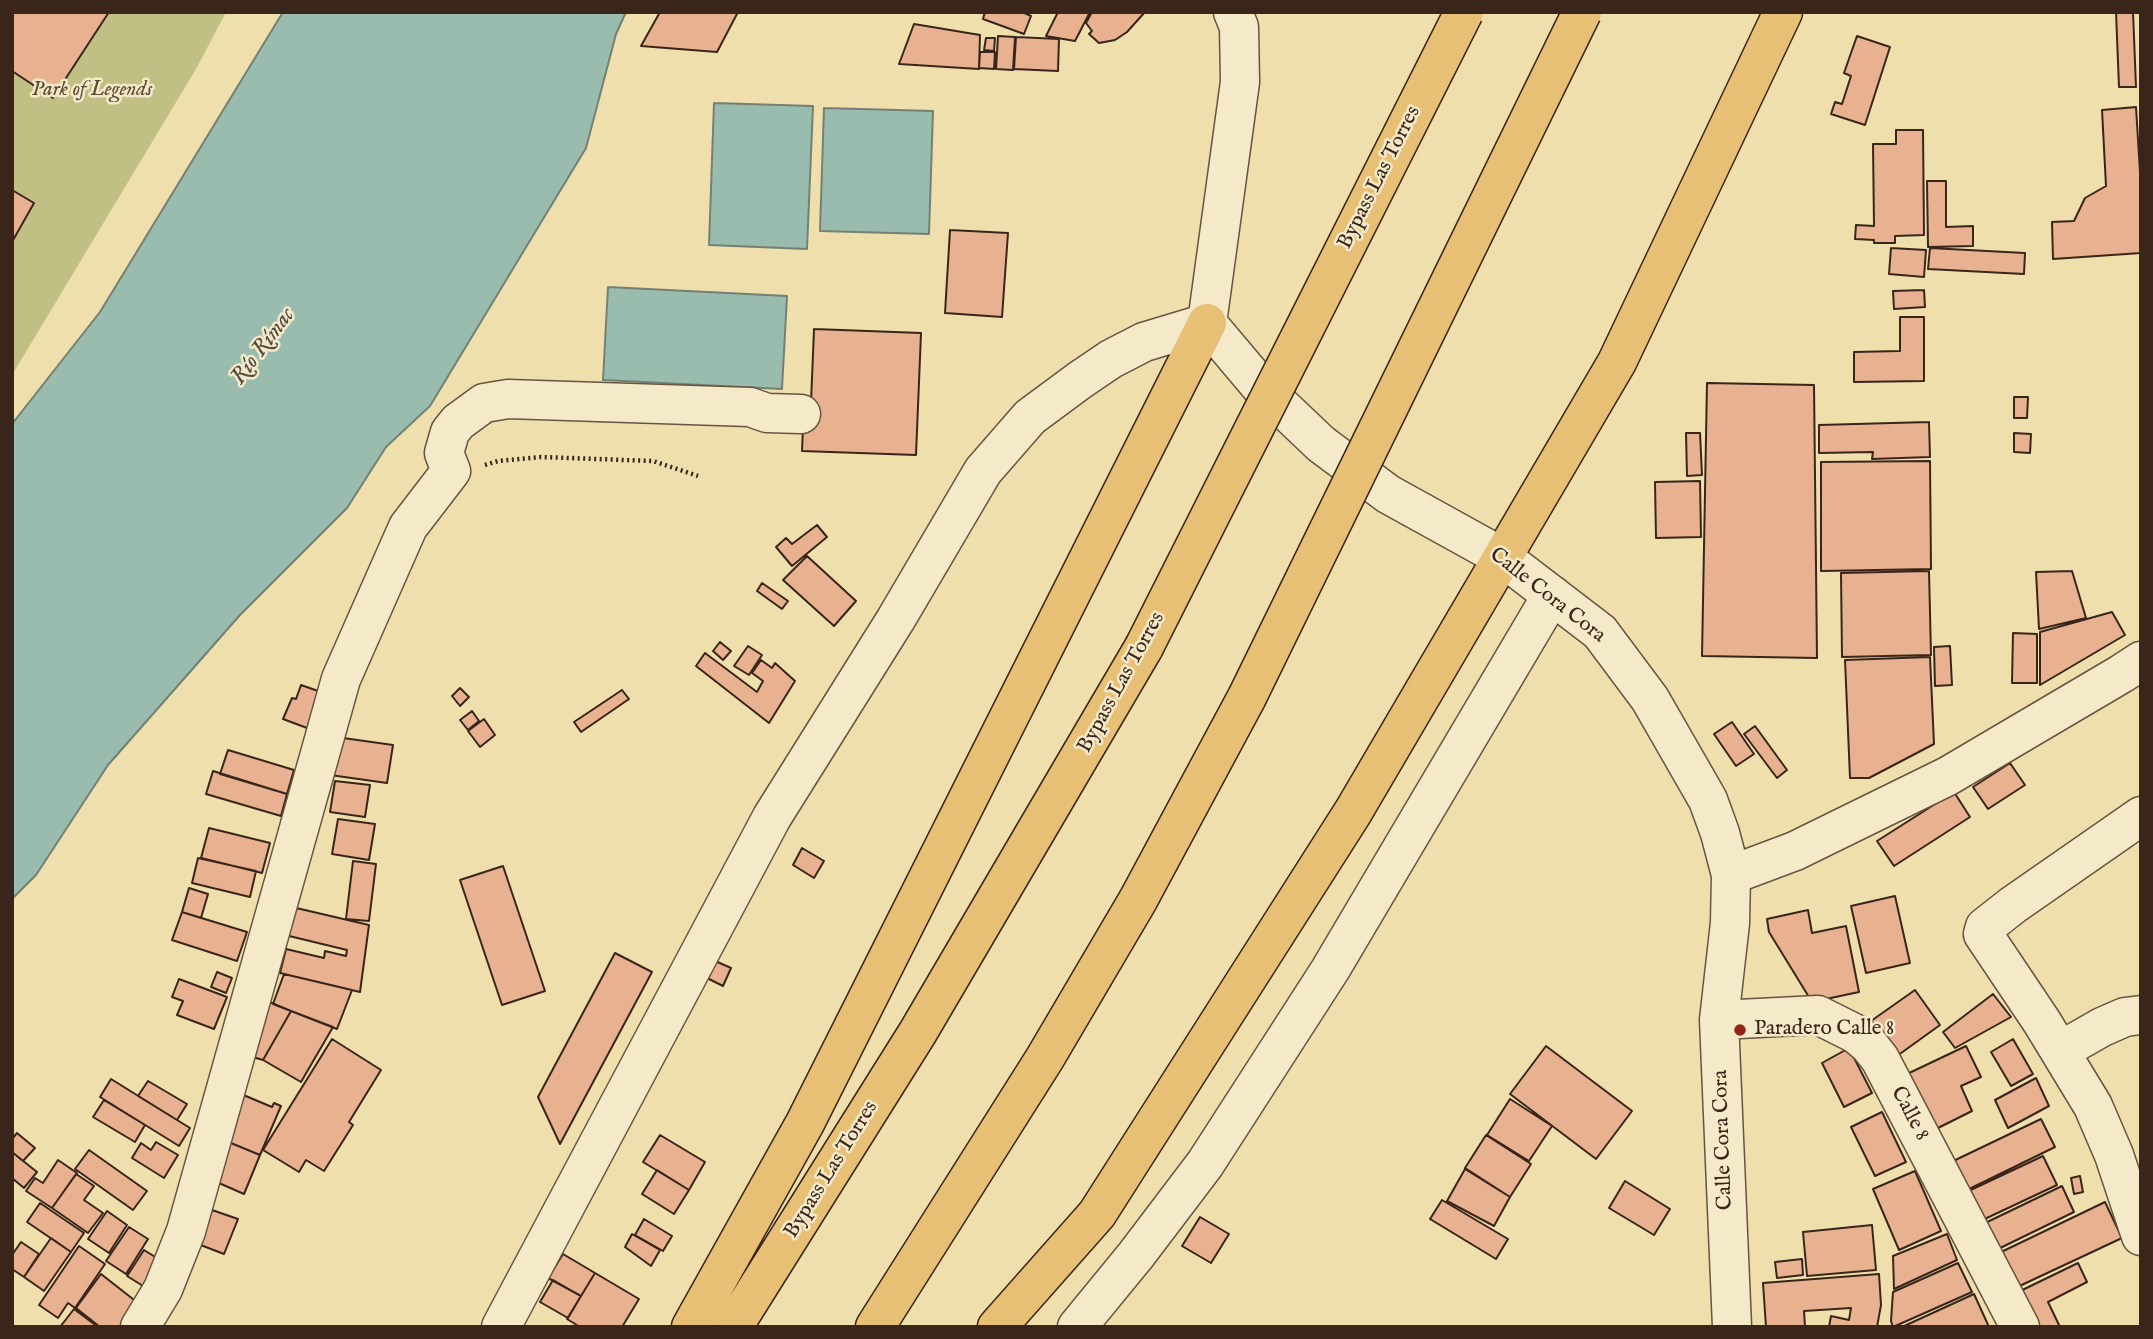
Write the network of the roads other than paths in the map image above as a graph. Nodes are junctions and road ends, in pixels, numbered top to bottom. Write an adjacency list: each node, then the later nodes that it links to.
1 (1233, 12): 5 (street)
2 (1464, 12): 19 (highway, Bypass Las Torres, bridge)
3 (1582, 12): 20 (highway, bridge)
4 (1783, 12): 7 (highway)
5 (1207, 323): 7 (street, Calle Cora Cora); 17 (street); 18 (highway)
6 (801, 414): 16 (street)
7 (1502, 557): 8 (street, Calle Cora Cora); 21 (highway)
8 (1552, 595): 11 (street, Calle Cora Cora); 22 (street)
9 (2141, 661): 11 (street)
10 (2141, 816): 14 (street)
11 (1731, 875): 13 (street, Calle Cora Cora)
12 (2141, 1015): 14 (street)
13 (1719, 1020): 23 (street, Calle Cora Cora); 24 (street, Calle 8)
14 (2060, 1051): 15 (street)
15 (2141, 1236)
16 (140, 1327)
17 (501, 1327)
18 (691, 1327)
19 (733, 1327)
20 (875, 1327)
21 (997, 1327)
22 (1077, 1327)
23 (1732, 1327)
24 (2020, 1327)

